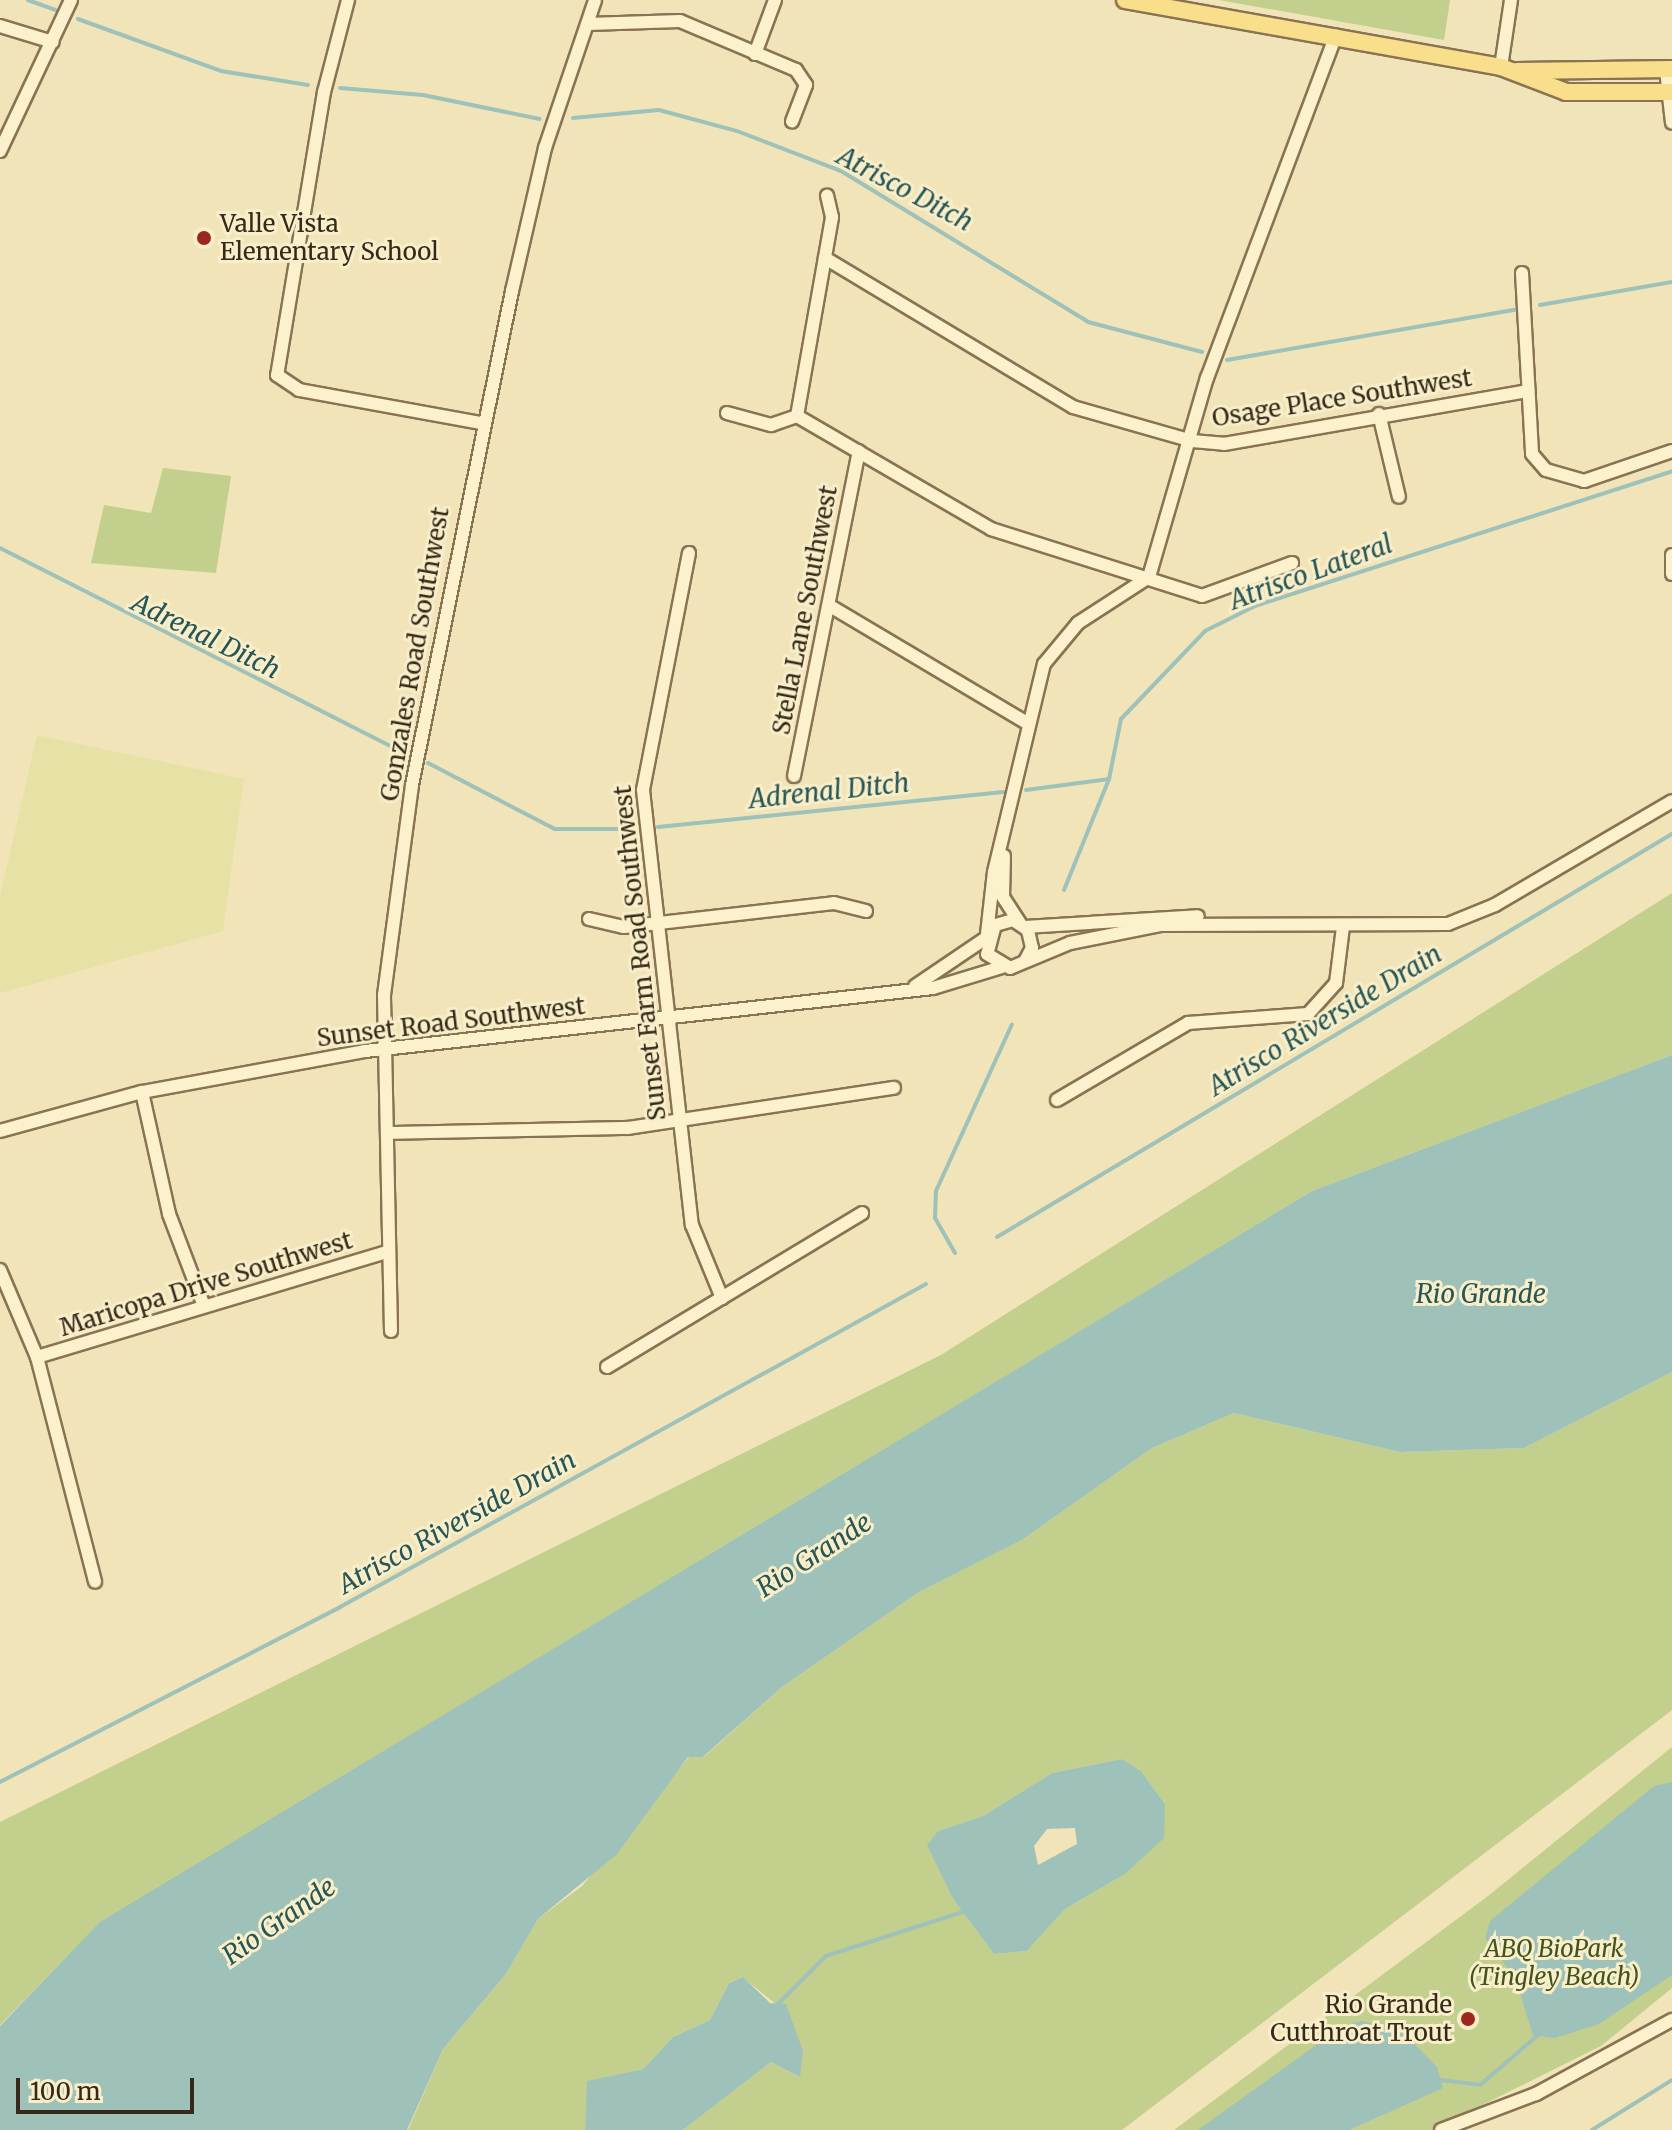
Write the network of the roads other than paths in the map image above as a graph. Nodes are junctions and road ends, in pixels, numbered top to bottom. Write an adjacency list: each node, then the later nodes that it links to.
1 (71, 0): 10 (street)
2 (348, 0): 25 (street)
3 (595, 0): 7 (street, Gonzales Road Southwest)
4 (775, 0): 11 (street)
5 (1125, 0): 9 (main road)
6 (1511, 0): 12 (street)
7 (588, 24): 11 (street); 25 (street, Gonzales Road Southwest)
8 (0, 26): 10 (street)
9 (1336, 35): 12 (main road); 26 (street)
10 (54, 39): 17 (street)
11 (755, 54): 15 (street)
12 (1509, 69): 13 (main road); 14 (main road)
13 (1669, 70): 14 (street)
14 (1670, 92): 16 (street)
15 (792, 121)
16 (1672, 123)
17 (0, 151)
18 (827, 196): 19 (street)
19 (825, 258): 24 (street); 26 (street, Osage Place Southwest)
20 (1522, 273): 21 (street)
21 (1528, 391): 23 (street, Osage Place Southwest); 28 (street)
22 (727, 413): 24 (street)
23 (1379, 414): 26 (street, Osage Place Southwest); 29 (street)
24 (797, 416): 27 (street)
25 (481, 423): 51 (street, Gonzales Road Southwest)
26 (1192, 441): 34 (street)
27 (859, 451): 34 (street); 35 (street, Stella Lane Southwest)
28 (1672, 451)
29 (1399, 497)
30 (689, 553): 43 (street, Sunset Farm Road Southwest)
31 (1672, 555): 33 (street)
32 (1292, 563): 34 (street)
33 (1672, 574)
34 (1149, 577): 36 (street)
35 (830, 606): 36 (street); 37 (street, Stella Lane Southwest)
36 (1027, 723): 39 (street)
37 (794, 776)
38 (1672, 801): 45 (street)
39 (1006, 824): 44 (street); 46 (street)
40 (866, 911): 43 (street)
41 (589, 919): 43 (street)
42 (1248, 921): 44 (street); 45 (street); 47 (street)
43 (656, 924): 50 (street, Sunset Farm Road Southwest)
44 (1023, 925): 46 (street); 47 (street)
45 (1343, 927): 54 (street)
46 (987, 936): 48 (street); 49 (street, Sunset Road Southwest)
47 (1025, 961): 48 (street)
48 (1002, 967): 49 (street, Sunset Road Southwest)
49 (912, 987): 50 (street, Sunset Road Southwest)
50 (668, 1018): 51 (street, Sunset Road Southwest); 55 (street, Sunset Farm Road Southwest)
51 (388, 1050): 53 (street, Sunset Road Southwest); 57 (street, Gonzales Road Southwest)
52 (894, 1088): 55 (street)
53 (142, 1092): 56 (street, Sunset Road Southwest); 62 (street)
54 (1057, 1100)
55 (680, 1120): 57 (street); 61 (street, Sunset Farm Road Southwest)
56 (0, 1131)
57 (388, 1133): 59 (street, Gonzales Road Southwest)
58 (862, 1213): 61 (street)
59 (388, 1252): 62 (street, Maricopa Drive Southwest); 63 (street, Gonzales Road Southwest)
60 (0, 1270): 64 (street)
61 (722, 1298): 65 (street)
62 (204, 1306): 64 (street, Maricopa Drive Southwest)
63 (391, 1331)
64 (37, 1357): 66 (street)
65 (607, 1367)
66 (95, 1582)
67 (1672, 2020): 68 (street)
68 (1441, 2130)

